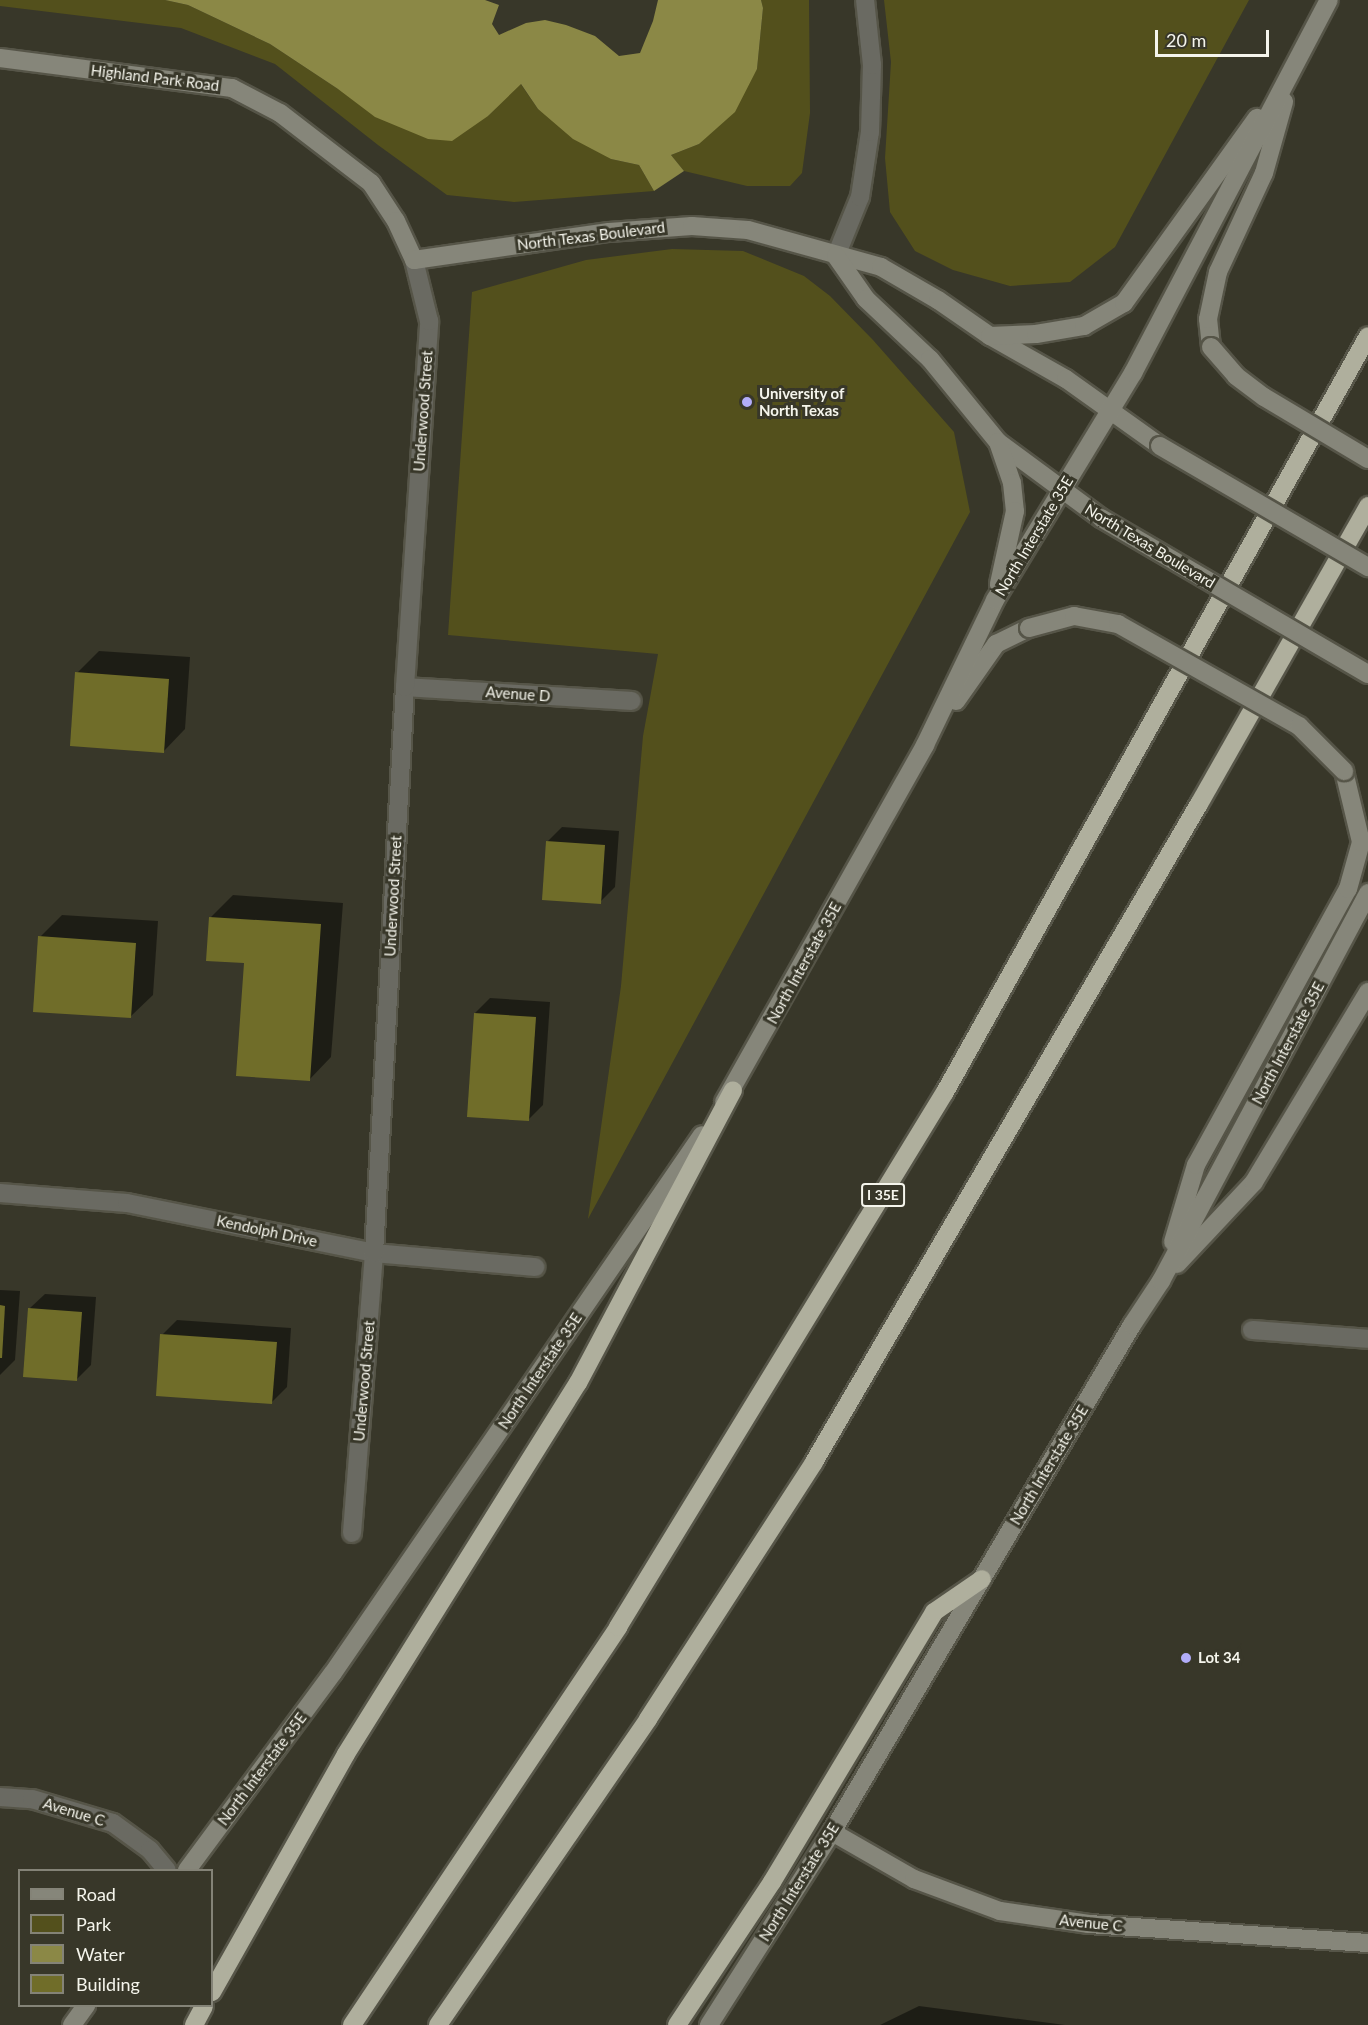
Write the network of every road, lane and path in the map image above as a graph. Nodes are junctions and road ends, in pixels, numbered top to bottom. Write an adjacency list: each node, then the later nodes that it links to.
1 (865, 0): 5 (street)
2 (1329, 0): 4 (main road, North Interstate 35E)
3 (0, 58): 6 (main road, Highland Park Road)
4 (1295, 65): 7 (main road); 9 (main road, North Interstate 35E); 11 (main road, bridge)
5 (836, 256): 6 (main road, North Texas Boulevard); 7 (main road, North Texas Boulevard); 10 (main road, North Texas Boulevard)
6 (414, 260): 17 (street, Underwood Street)
7 (990, 336): 9 (main road, North Texas Boulevard)
8 (1368, 336): 41 (highway, I 35E)
9 (1111, 410): 12 (main road, North Interstate 35E); 14 (main road, North Texas Boulevard, bridge)
10 (998, 442): 12 (main road, North Texas Boulevard); 15 (main road)
11 (1368, 459)
12 (1060, 490): 15 (main road, North Interstate 35E); 16 (main road, North Texas Boulevard, bridge)
13 (1368, 506): 42 (highway)
14 (1368, 567)
15 (995, 600): 19 (main road, North Interstate 35E)
16 (1368, 674)
17 (405, 687): 18 (street, Avenue D); 24 (street, Underwood Street)
18 (632, 701)
19 (925, 745): 22 (main road, North Interstate 35E); 26 (main road, bridge)
20 (1368, 893): 26 (main road, North Interstate 35E)
21 (1368, 992): 26 (main road)
22 (733, 1090): 34 (main road, North Interstate 35E); 36 (highway)
23 (0, 1193): 24 (street, Kendolph Drive)
24 (374, 1253): 25 (street, Kendolph Drive); 29 (street, Underwood Street)
25 (535, 1267)
26 (1161, 1281): 30 (main road, North Interstate 35E)
27 (1252, 1330): 28 (street)
28 (1368, 1338)
29 (352, 1533)
30 (982, 1579): 32 (main road, North Interstate 35E); 43 (highway)
31 (0, 1797): 33 (street, Avenue C)
32 (832, 1832): 35 (main road, Avenue C); 44 (main road, North Interstate 35E)
33 (166, 1869)
34 (188, 1869)
35 (1368, 1943)
36 (213, 1990)
37 (85, 2007): 39 (main road)
38 (203, 2007): 40 (highway)
39 (72, 2025)
40 (194, 2025)
41 (352, 2025)
42 (438, 2025)
43 (677, 2025)
44 (709, 2025)

